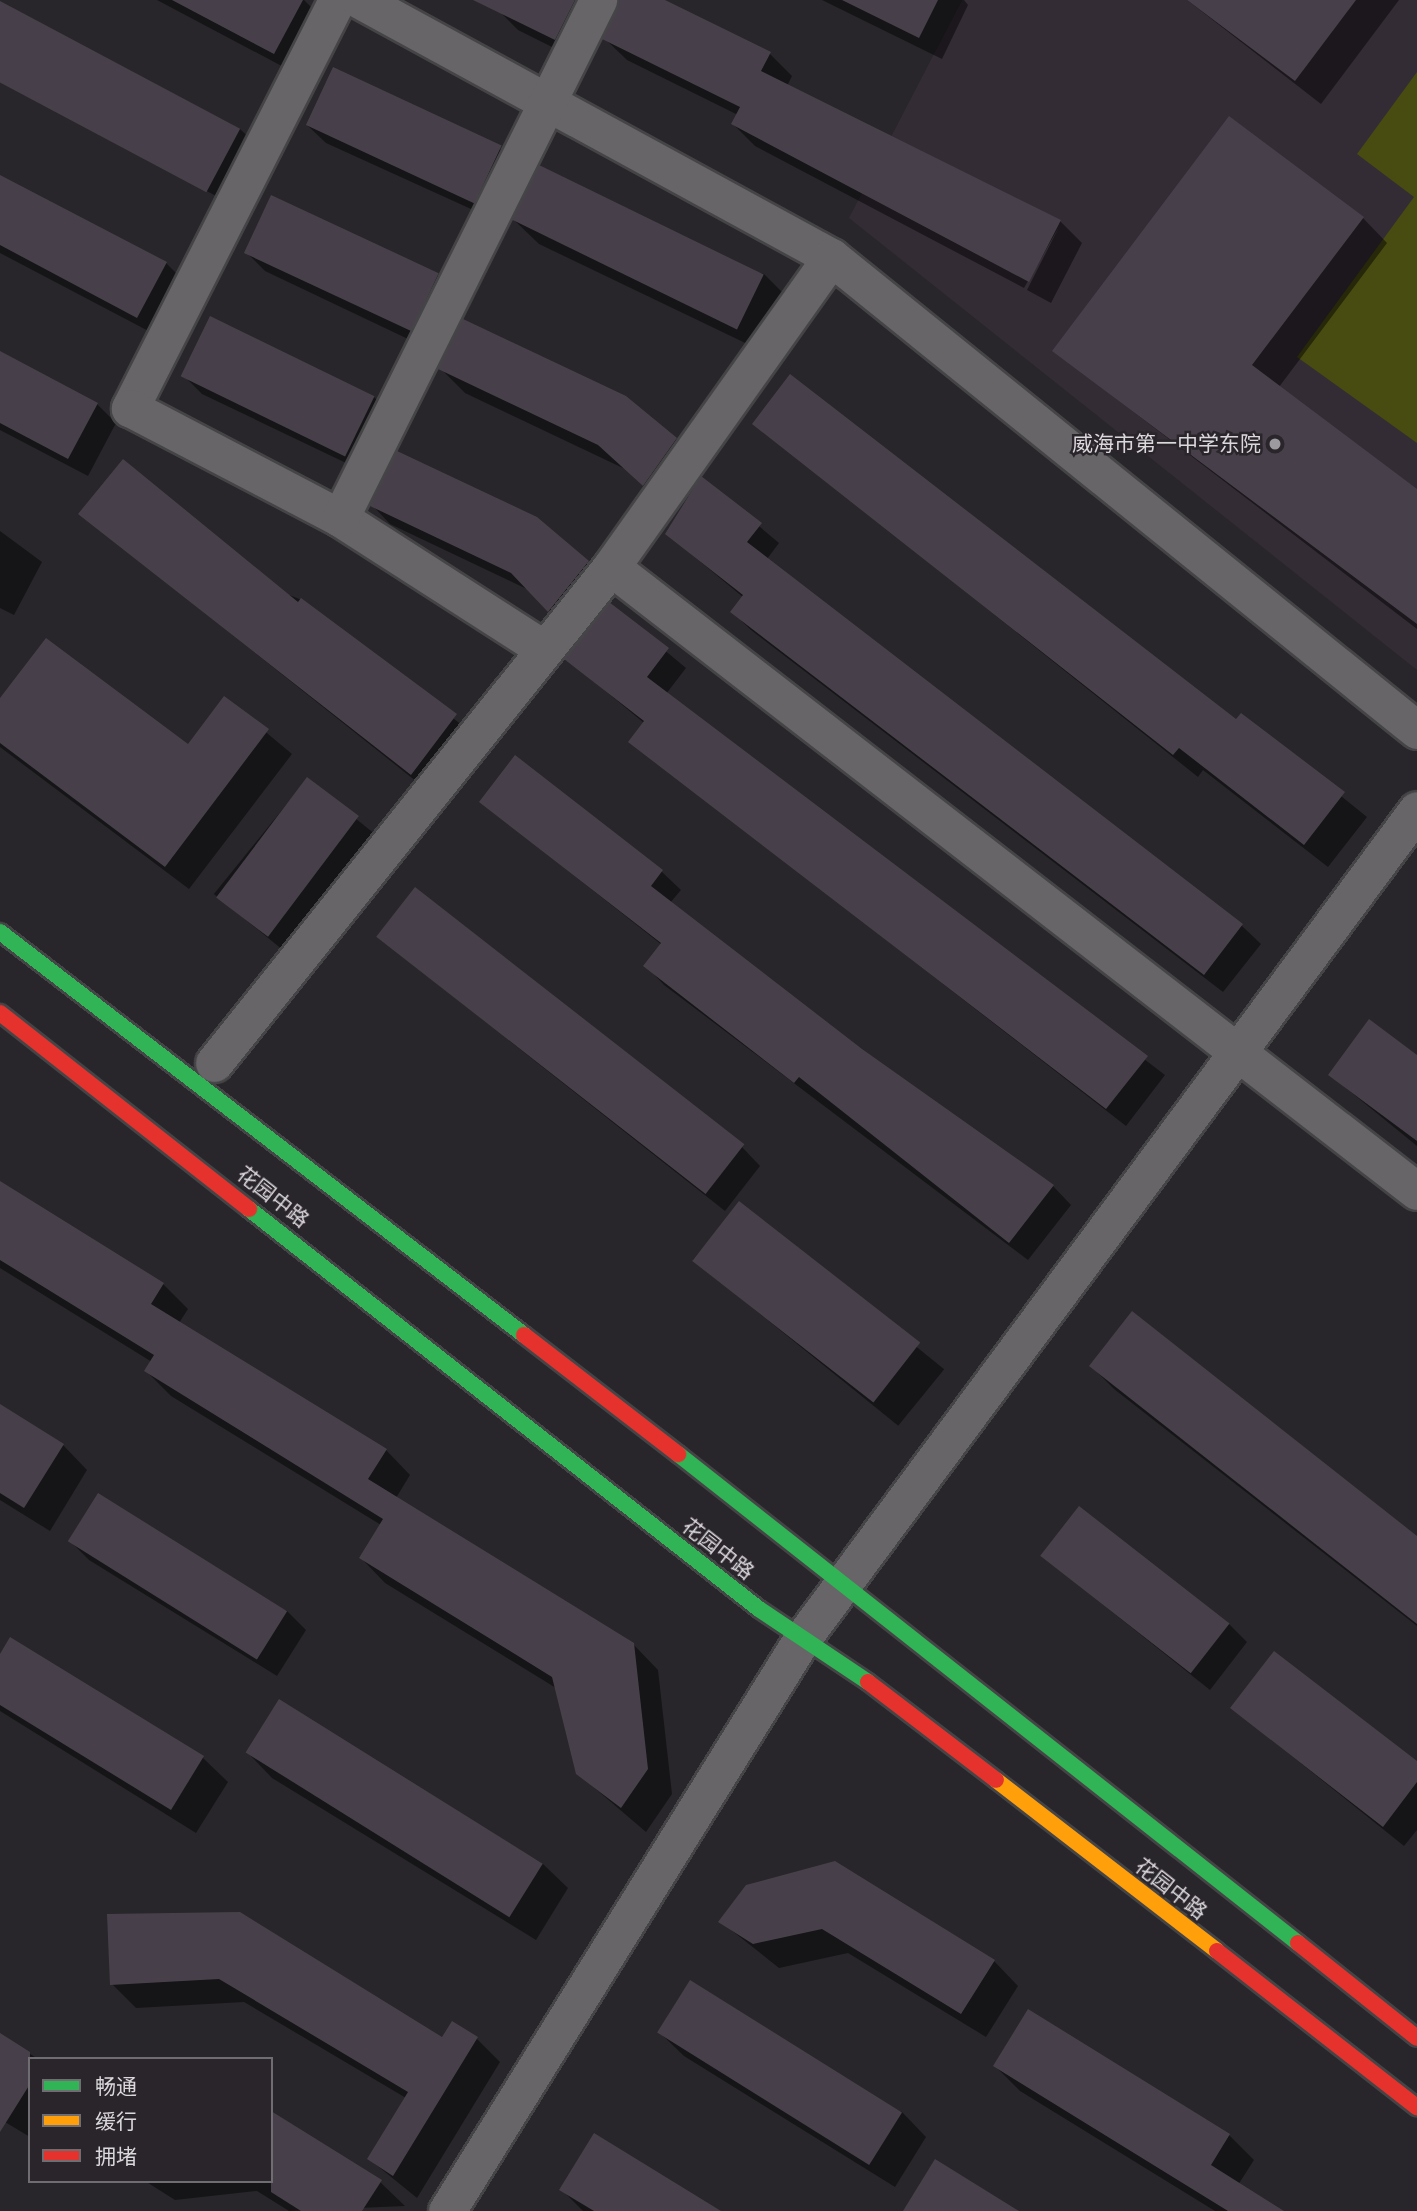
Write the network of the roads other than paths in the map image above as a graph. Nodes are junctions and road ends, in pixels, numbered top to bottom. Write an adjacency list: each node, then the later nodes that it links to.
1 (337, 0): 6 (street)
2 (360, 0): 4 (street)
3 (598, 0): 4 (street)
4 (548, 103): 5 (street); 6 (street)
5 (831, 257): 7 (street); 9 (street)
6 (340, 518): 8 (street)
7 (611, 567): 8 (street); 13 (street)
8 (544, 649): 14 (street)
9 (1417, 730)
10 (1417, 810): 13 (street)
11 (0, 932): 16 (main road)
12 (0, 1013): 17 (main road, 花园中路)
13 (1234, 1049): 15 (street); 16 (street)
14 (214, 1063)
15 (1417, 1191)
16 (844, 1581): 17 (street); 18 (main road)
17 (802, 1639): 19 (main road, 花园中路); 20 (street)
18 (1417, 2038)
19 (1417, 2107)
20 (447, 2211)

